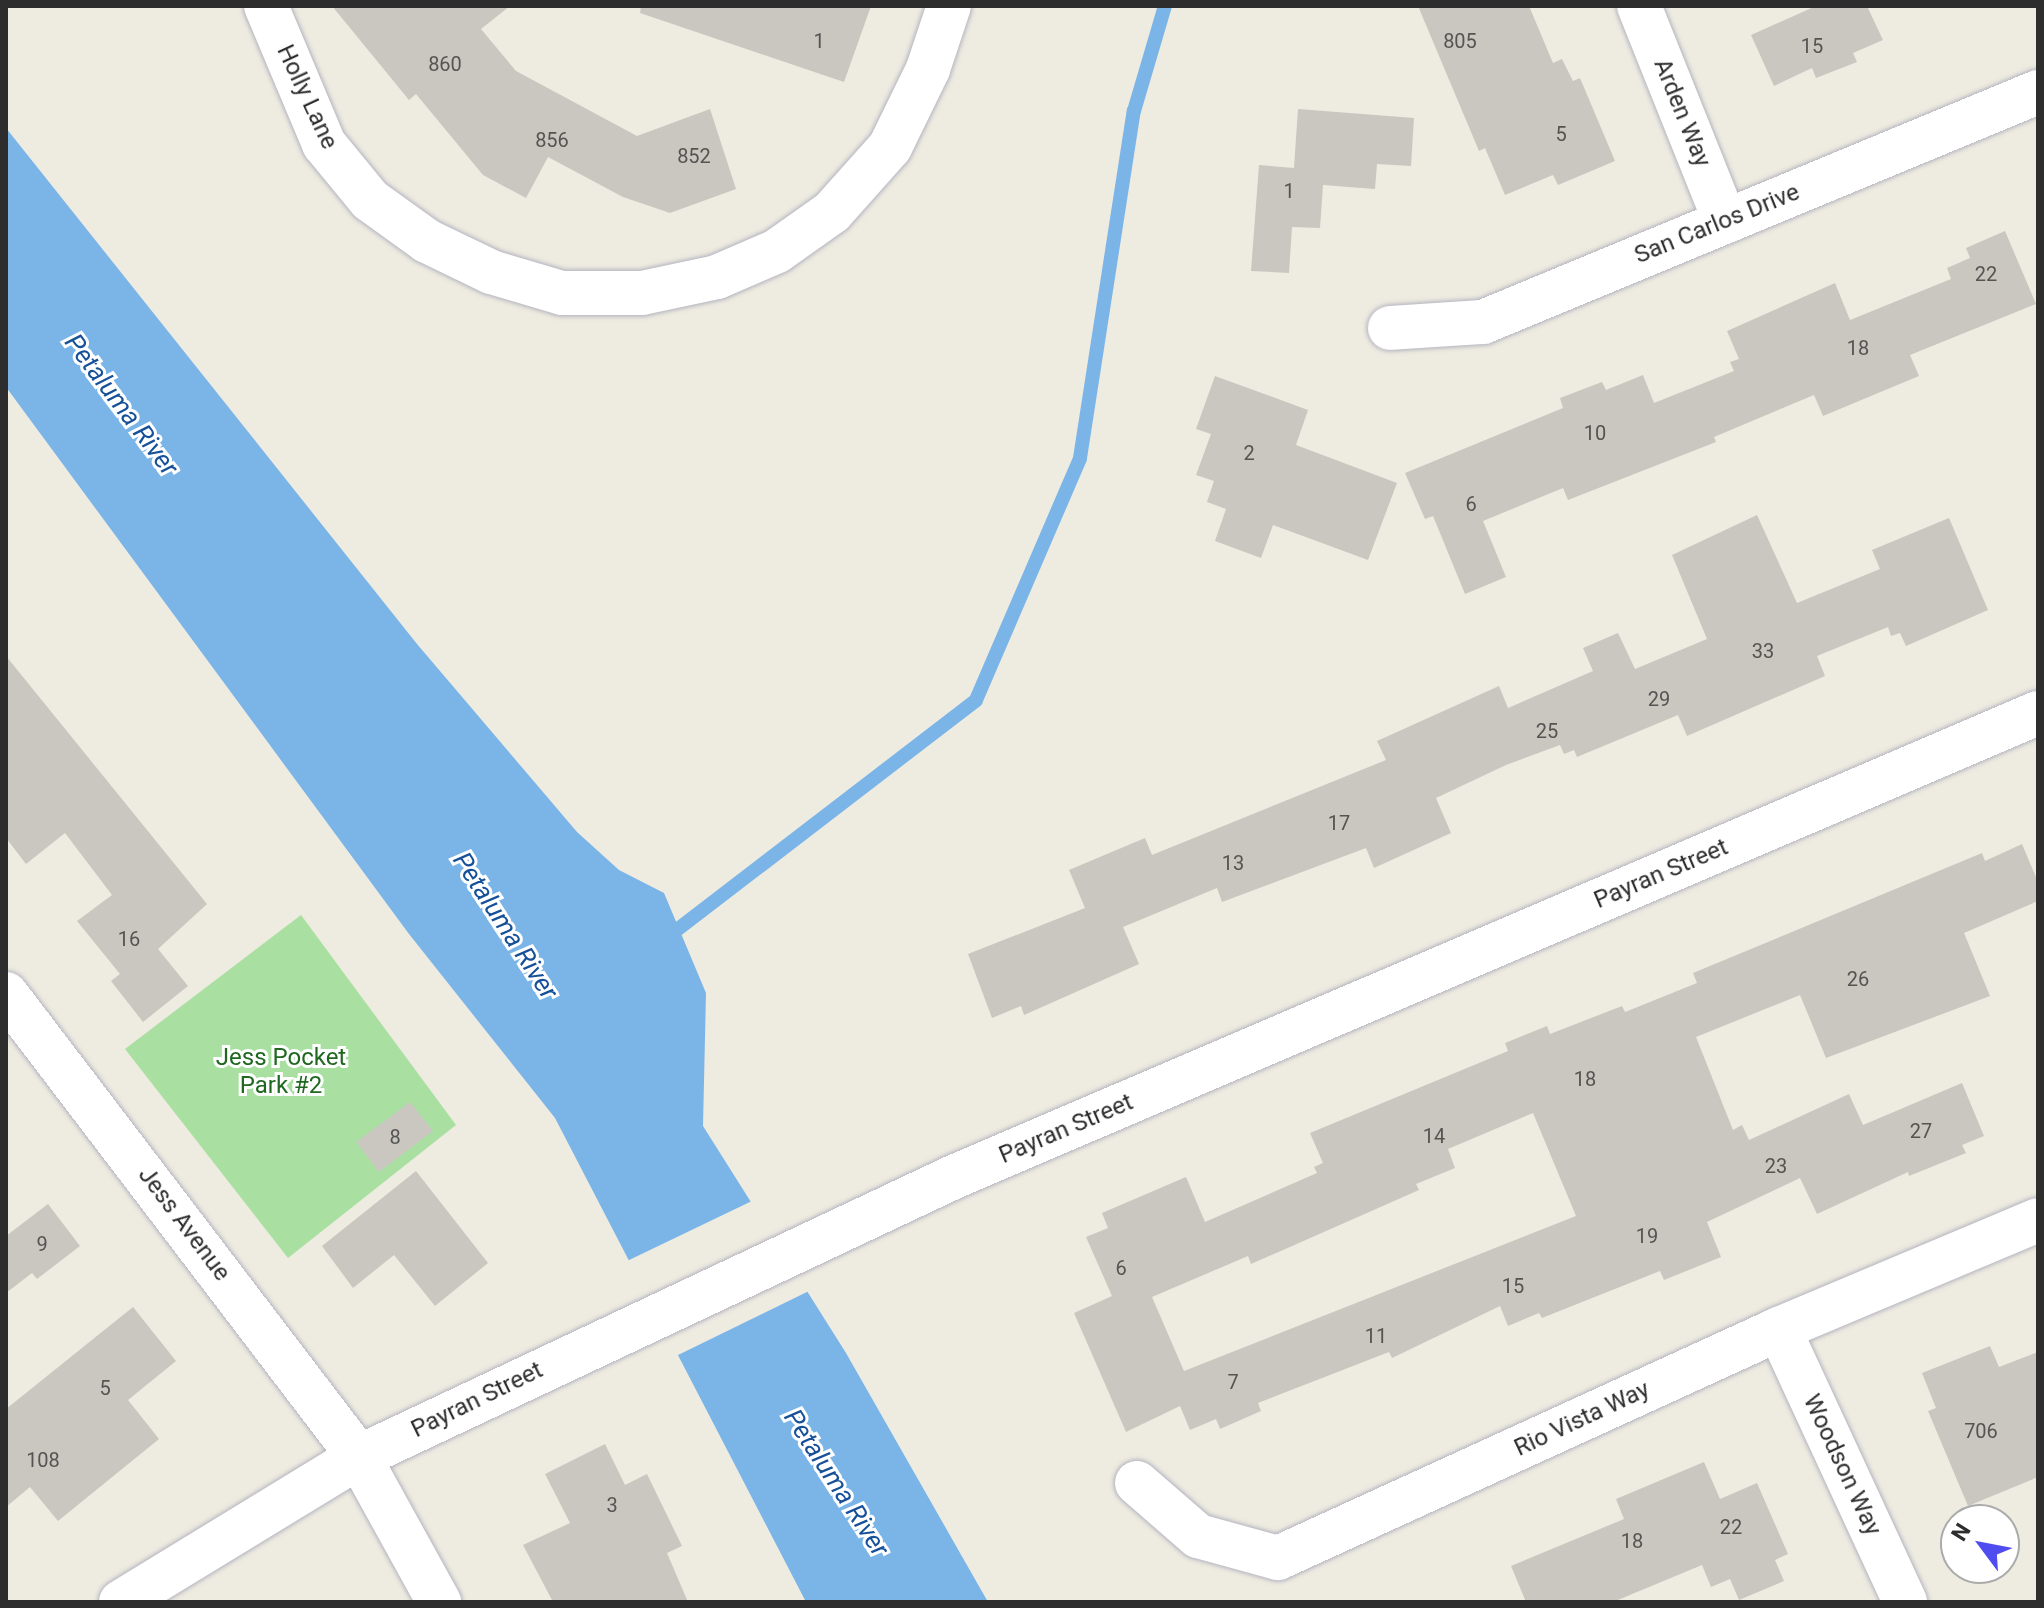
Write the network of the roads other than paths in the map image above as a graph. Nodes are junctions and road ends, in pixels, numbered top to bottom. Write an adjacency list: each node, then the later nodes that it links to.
1 (266, 6): 2 (street, Holly Lane)
2 (949, 6)
3 (1639, 6): 5 (street, Arden Way)
4 (2038, 92): 5 (street, San Carlos Drive)
5 (1725, 221): 6 (street, San Carlos Drive)
6 (1390, 328)
7 (2038, 713): 11 (street, Payran Street)
8 (6, 994): 11 (street, Jess Avenue)
9 (2038, 1220): 10 (street, Rio Vista Way)
10 (1779, 1329): 12 (street, Rio Vista Way); 15 (street, Woodson Way)
11 (359, 1457): 13 (street, Payran Street); 14 (street, Jess Avenue)
12 (1137, 1483)
13 (121, 1602)
14 (439, 1602)
15 (1905, 1602)

